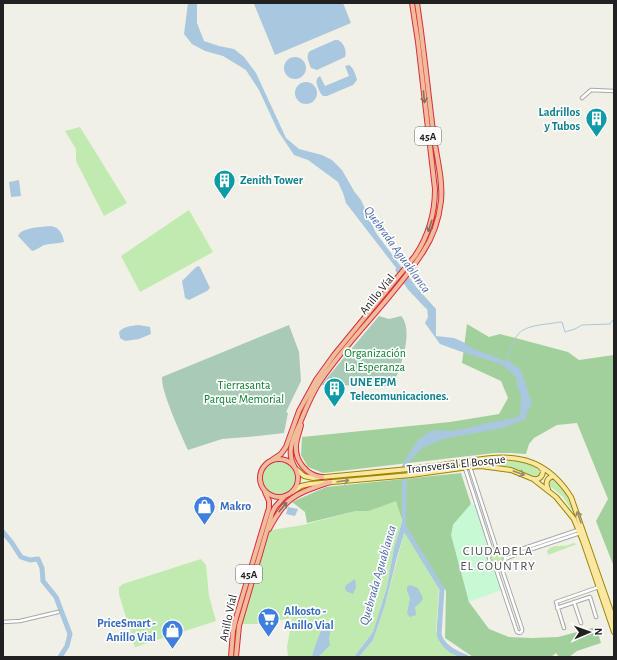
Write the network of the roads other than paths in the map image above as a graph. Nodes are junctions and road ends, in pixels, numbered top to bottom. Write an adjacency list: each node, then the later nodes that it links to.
1 (412, 3): 6 (highway, Anillo Víal / 45A, one-way to 6)
2 (417, 3): 5 (highway, Anillo Víal / 45A)
3 (614, 90): 4 (street)
4 (582, 98)
5 (302, 418): 8 (highway, Anillo Víal / 45A); 11 (highway)
6 (272, 460): 8 (highway); 15 (highway)
7 (539, 466): 10 (main road, Transversal El Bosque); 11 (main road, Transversal El Bosque); 12 (main road)
8 (295, 467): 11 (main road, Transversal El Bosque); 16 (highway)
9 (467, 467): 12 (main road, Transversal El Bosque, one-way to 12); 13 (main road, Transversal El Bosque, one-way to 9); 20 (street); 21 (street)
10 (554, 476): 14 (main road); 31 (main road, Transversal El Bosque, one-way to 10)
11 (322, 477)
12 (534, 479): 14 (main road, Transversal El Bosque)
13 (330, 482): 16 (main road, Transversal El Bosque); 19 (highway, one-way to 13)
14 (548, 489): 18 (main road, Transversal El Bosque)
15 (265, 492): 17 (highway); 36 (highway, Anillo Víal / 45A)
16 (292, 492): 17 (highway)
17 (285, 496): 19 (highway, Anillo Víal / 45A)
18 (579, 532): 22 (street); 23 (street); 26 (main road, Transversal El Bosque)
19 (264, 540): 37 (highway, Anillo Víal / 45A)
20 (497, 550): 21 (street); 22 (street)
21 (492, 552): 24 (street)
22 (504, 554): 23 (street)
23 (505, 559): 25 (street)
24 (495, 566): 25 (street); 25 (street)
25 (501, 566)
26 (599, 587): 28 (street); 35 (main road, Transversal El Bosque)
27 (574, 602): 28 (street); 30 (street); 33 (street)
28 (558, 608): 34 (street)
29 (58, 612): 32 (street)
30 (596, 617)
31 (614, 620)
32 (3, 622)
33 (581, 623)
34 (564, 628)
35 (614, 632)
36 (231, 657)
37 (236, 657)

